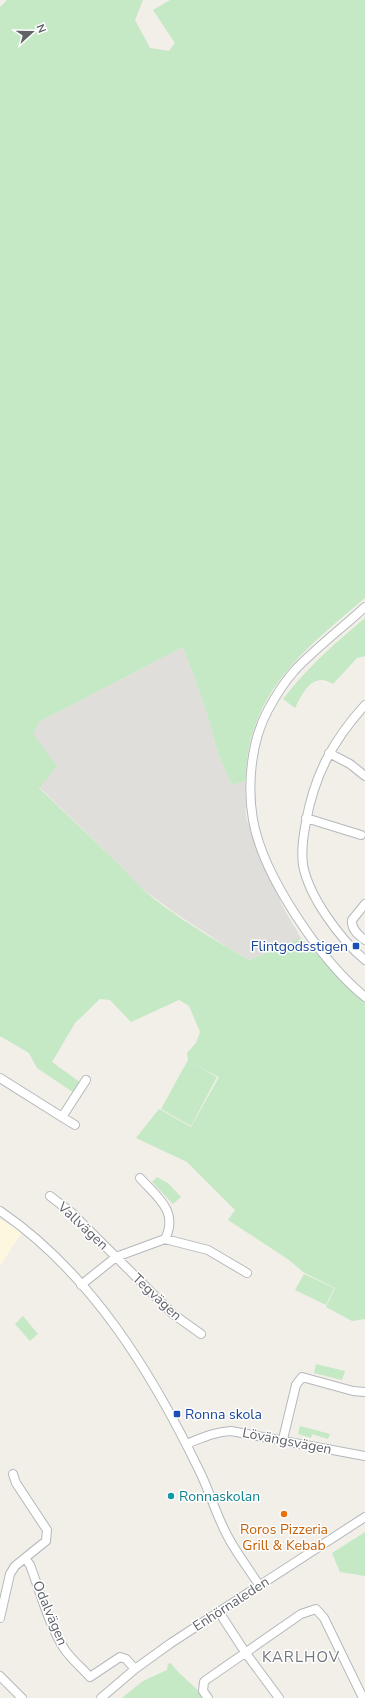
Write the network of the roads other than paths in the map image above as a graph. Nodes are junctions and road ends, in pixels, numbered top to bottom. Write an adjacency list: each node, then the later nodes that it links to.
1 (365, 607): 12 (street)
2 (365, 705): 3 (street)
3 (329, 753): 4 (street); 5 (street)
4 (365, 776)
5 (306, 818): 6 (street); 9 (street)
6 (361, 835)
7 (365, 904): 8 (street)
8 (354, 929): 9 (street); 10 (street)
9 (344, 938): 11 (street)
10 (365, 940)
11 (365, 960)
12 (365, 996)
13 (0, 1078): 15 (street)
14 (86, 1080): 15 (street)
15 (62, 1117): 16 (street)
16 (75, 1125)
17 (140, 1178): 20 (street)
18 (50, 1196): 21 (street, Vallvägen)
19 (0, 1212): 23 (street)
20 (165, 1239): 21 (street); 22 (street)
21 (116, 1257): 23 (street); 24 (street, Tegvägen)
22 (247, 1273)
23 (81, 1285): 27 (street)
24 (201, 1334)
25 (365, 1392): 26 (street)
26 (283, 1440): 27 (street, Lövängsvägen); 28 (street, Lövängsvägen)
27 (186, 1444): 32 (street)
28 (365, 1456)
29 (13, 1474): 31 (street)
30 (365, 1517): 32 (street, Enhörnaleden)
31 (25, 1558): 34 (street); 36 (street, Odalvägen)
32 (259, 1585): 33 (street, Enhörnaleden)
33 (219, 1612): 35 (street); 36 (street, Enhörnaleden)
34 (0, 1618)
35 (245, 1652): 40 (street); 41 (street); 42 (street)
36 (135, 1669): 39 (street, Enhörnaleden)
37 (0, 1676): 38 (street)
38 (22, 1698)
39 (101, 1698)
40 (208, 1698)
41 (279, 1698)
42 (363, 1698)

